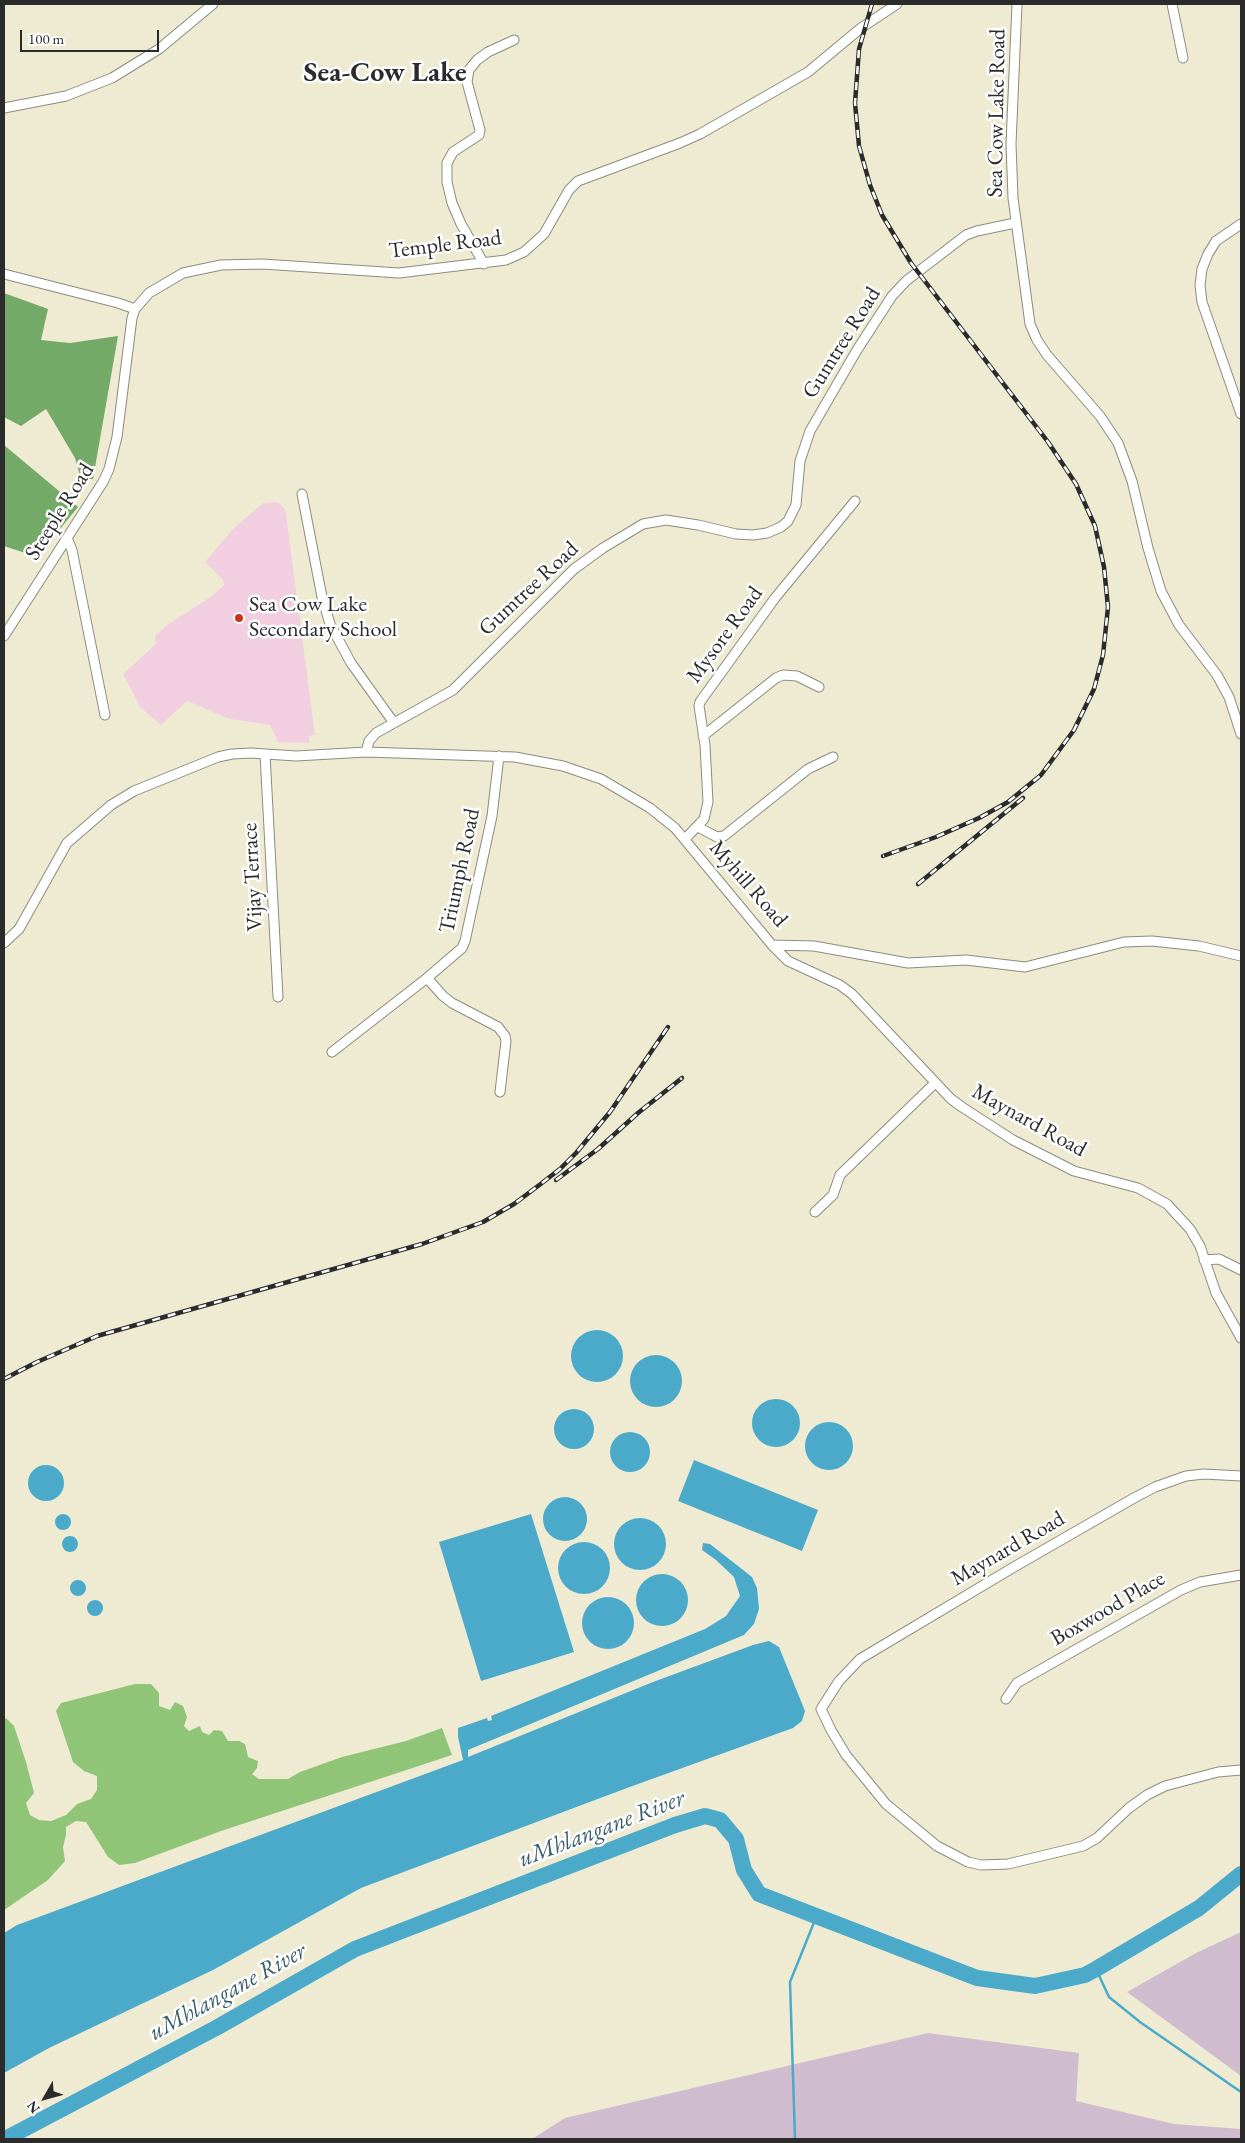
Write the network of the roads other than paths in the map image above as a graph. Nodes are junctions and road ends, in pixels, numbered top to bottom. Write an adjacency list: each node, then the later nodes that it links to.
1 (212, 4): 7 (street)
2 (898, 4): 10 (street, Temple Road)
3 (1017, 4): 8 (street, Sea Cow Lake Road)
4 (1172, 4): 6 (street)
5 (514, 40): 10 (street)
6 (1183, 58)
7 (4, 108)
8 (1015, 223): 20 (street, Gumtree Road); 21 (street, Sea Cow Lake Road)
9 (1241, 224): 13 (street)
10 (484, 264): 12 (street, Temple Road)
11 (4, 274): 12 (street)
12 (135, 309): 16 (street, Steeple Road)
13 (1241, 414)
14 (302, 494): 20 (street)
15 (855, 502): 22 (street, Mysore Road)
16 (67, 538): 17 (street, Steeple Road); 19 (street)
17 (4, 636)
18 (819, 687): 22 (street)
19 (105, 716)
20 (394, 722): 23 (street, Gumtree Road)
21 (1241, 734)
22 (703, 736): 27 (street, Mysore Road)
23 (366, 752): 24 (street); 25 (street, Myhill Road)
24 (264, 754): 29 (street); 33 (street, Vijay Terrace)
25 (499, 756): 28 (street, Myhill Road); 32 (street, Triumph Road)
26 (833, 756): 27 (street)
27 (698, 827): 28 (street, Mysore Road)
28 (685, 840): 30 (street, Myhill Road)
29 (4, 943)
30 (772, 945): 31 (street, Myhill Road); 35 (street, Maynard Road)
31 (1241, 956)
32 (428, 978): 34 (street, Triumph Road); 36 (street)
33 (278, 997)
34 (332, 1052)
35 (935, 1082): 37 (street); 38 (street, Maynard Road)
36 (500, 1092)
37 (815, 1212)
38 (1204, 1260): 39 (street); 40 (street, Maynard Road)
39 (1241, 1270)
40 (1241, 1338)
41 (1241, 1476): 44 (street, Maynard Road)
42 (1241, 1575): 43 (street, Boxwood Place)
43 (1006, 1699)
44 (1241, 1770)

